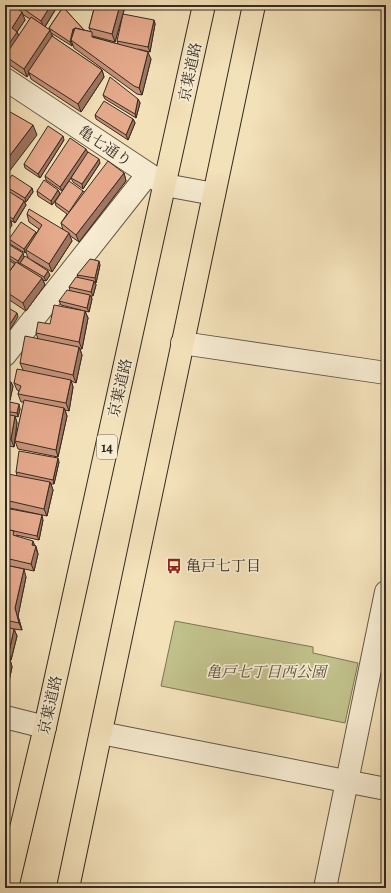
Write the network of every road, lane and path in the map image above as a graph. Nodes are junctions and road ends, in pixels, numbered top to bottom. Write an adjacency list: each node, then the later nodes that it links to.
1 (204, 5): 4 (highway, 京葉道路 / 14)
2 (254, 5): 5 (highway)
3 (5, 79): 4 (street, 亀七通り)
4 (156, 179): 5 (street, 亀七通り); 7 (street); 11 (highway, 京葉道路 / 14)
5 (214, 194): 6 (highway)
6 (182, 343): 8 (street); 12 (highway)
7 (5, 355)
8 (386, 373)
9 (386, 592): 13 (street)
10 (5, 717): 11 (street)
11 (45, 727): 15 (highway, 京葉道路 / 14)
12 (101, 733): 13 (street); 16 (highway)
13 (347, 782): 14 (street); 17 (street)
14 (386, 789)
15 (7, 888)
16 (68, 888)
17 (325, 888)

